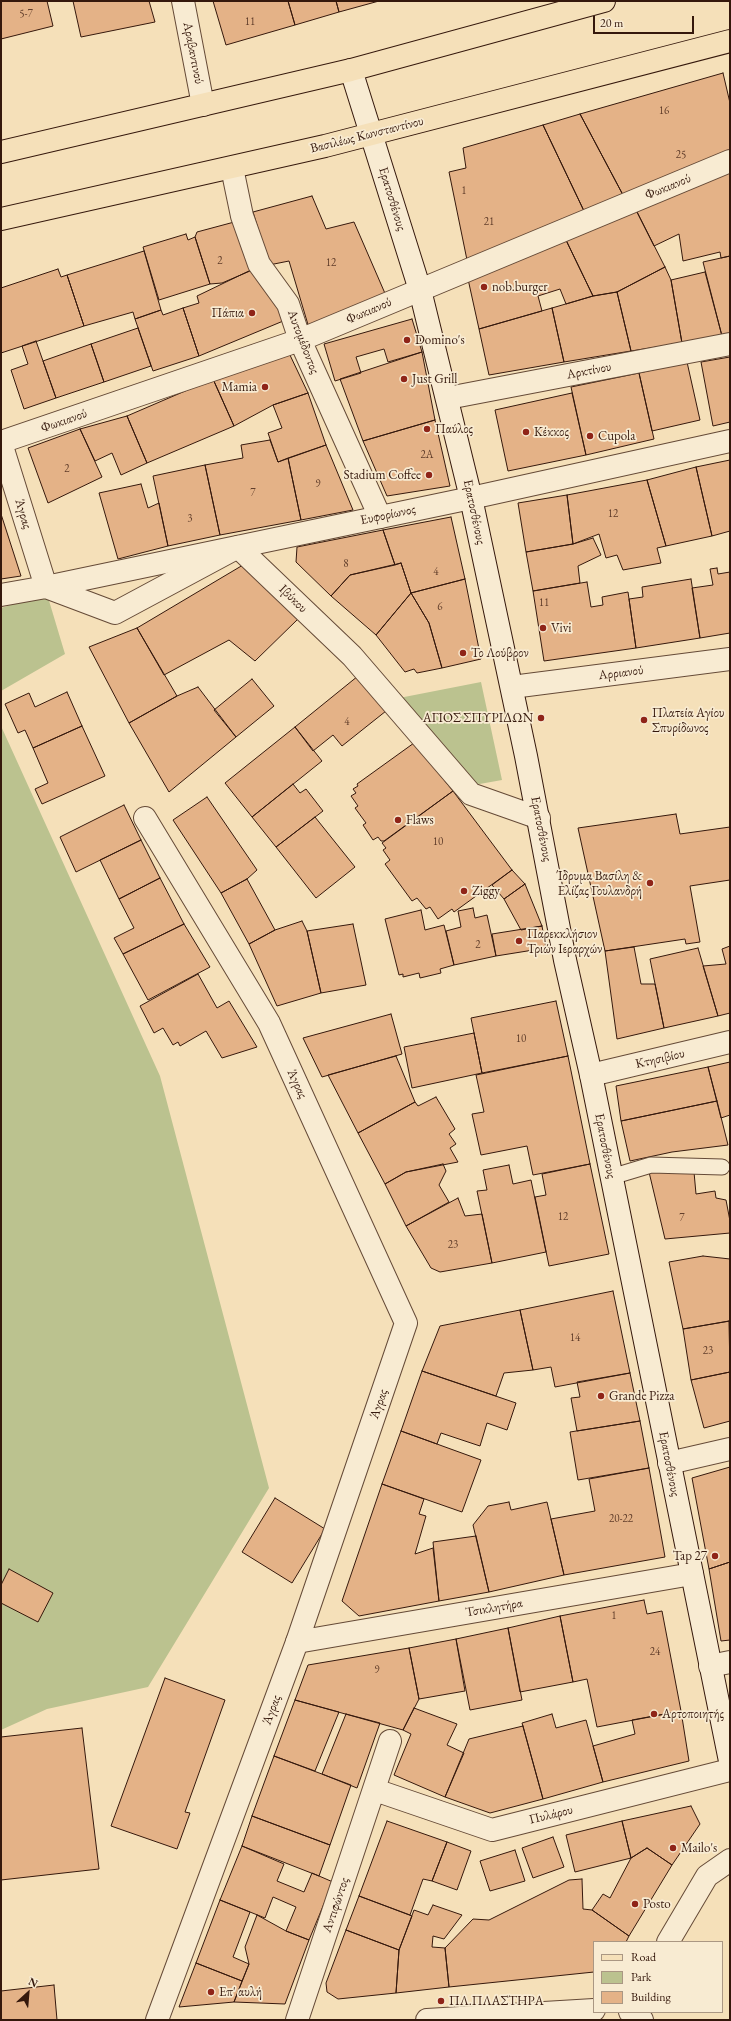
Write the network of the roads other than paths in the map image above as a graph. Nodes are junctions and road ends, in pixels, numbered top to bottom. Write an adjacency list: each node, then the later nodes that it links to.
1 (183, 1): 5 (street, Αραβαντινού)
2 (604, 1): 4 (main road)
3 (730, 41): 6 (main road, Βασιλέως Κωνσταντίνου)
4 (351, 70): 5 (main road); 6 (street, Ερατοσθένους)
5 (203, 105): 7 (main road)
6 (372, 134): 9 (main road, Βασιλέως Κωνσταντίνου); 11 (street, Ερατοσθένους)
7 (1, 152)
8 (730, 162): 11 (street, Φωκιανού)
9 (232, 168): 10 (main road, Βασιλέως Κωνσταντίνου); 12 (street, Αυτομέδοντος)
10 (1, 219)
11 (420, 290): 12 (street, Φωκιανού); 14 (street, Ερατοσθένους)
12 (300, 340): 16 (street, Φωκιανού); 18 (street, Αυτομέδοντος)
13 (730, 344): 14 (street, Αρκτίνου)
14 (448, 398): 17 (street, Ερατοσθένους)
15 (730, 441): 17 (street, Ευφορίωνος)
16 (1, 442): 20 (street, Άγρας)
17 (471, 498): 18 (street, Ευφορίωνος); 23 (street, Ερατοσθένους)
18 (380, 517): 19 (street, Ευφορίωνος)
19 (238, 547): 20 (street, Ευφορίωνος); 20 (street); 25 (street, Ιβύκου)
20 (46, 586): 21 (street)
21 (1, 595)
22 (730, 659): 23 (street, Αρριανού)
23 (512, 687): 25 (street, Ερατοσθένους)
24 (145, 818): 33 (street, Άγρας)
25 (539, 818): 27 (street, Ερατοσθένους)
26 (730, 1042): 27 (street, Κτησιβίου)
27 (591, 1075): 29 (street, Ερατοσθένους)
28 (722, 1166): 29 (lane)
29 (611, 1176): 31 (street, Ερατοσθένους)
30 (730, 1449): 31 (street)
31 (669, 1463): 32 (street, Ερατοσθένους)
32 (692, 1574): 33 (street, Τσικλητήρα); 34 (street, Ερατοσθένους)
33 (297, 1642): 43 (street, Άγρας)
34 (720, 1664): 36 (street, Ερατοσθένους)
35 (390, 1741): 38 (street, Αντιφώντος)
36 (730, 1761)
37 (730, 1770): 38 (street, Πυλάρου)
38 (375, 1790): 44 (street, Αντιφώντος)
39 (730, 1860): 40 (street)
40 (669, 1941)
41 (593, 2010): 45 (street)
42 (632, 2013): 46 (street)
43 (157, 2020)
44 (297, 2020)
45 (427, 2020)
46 (642, 2020)

